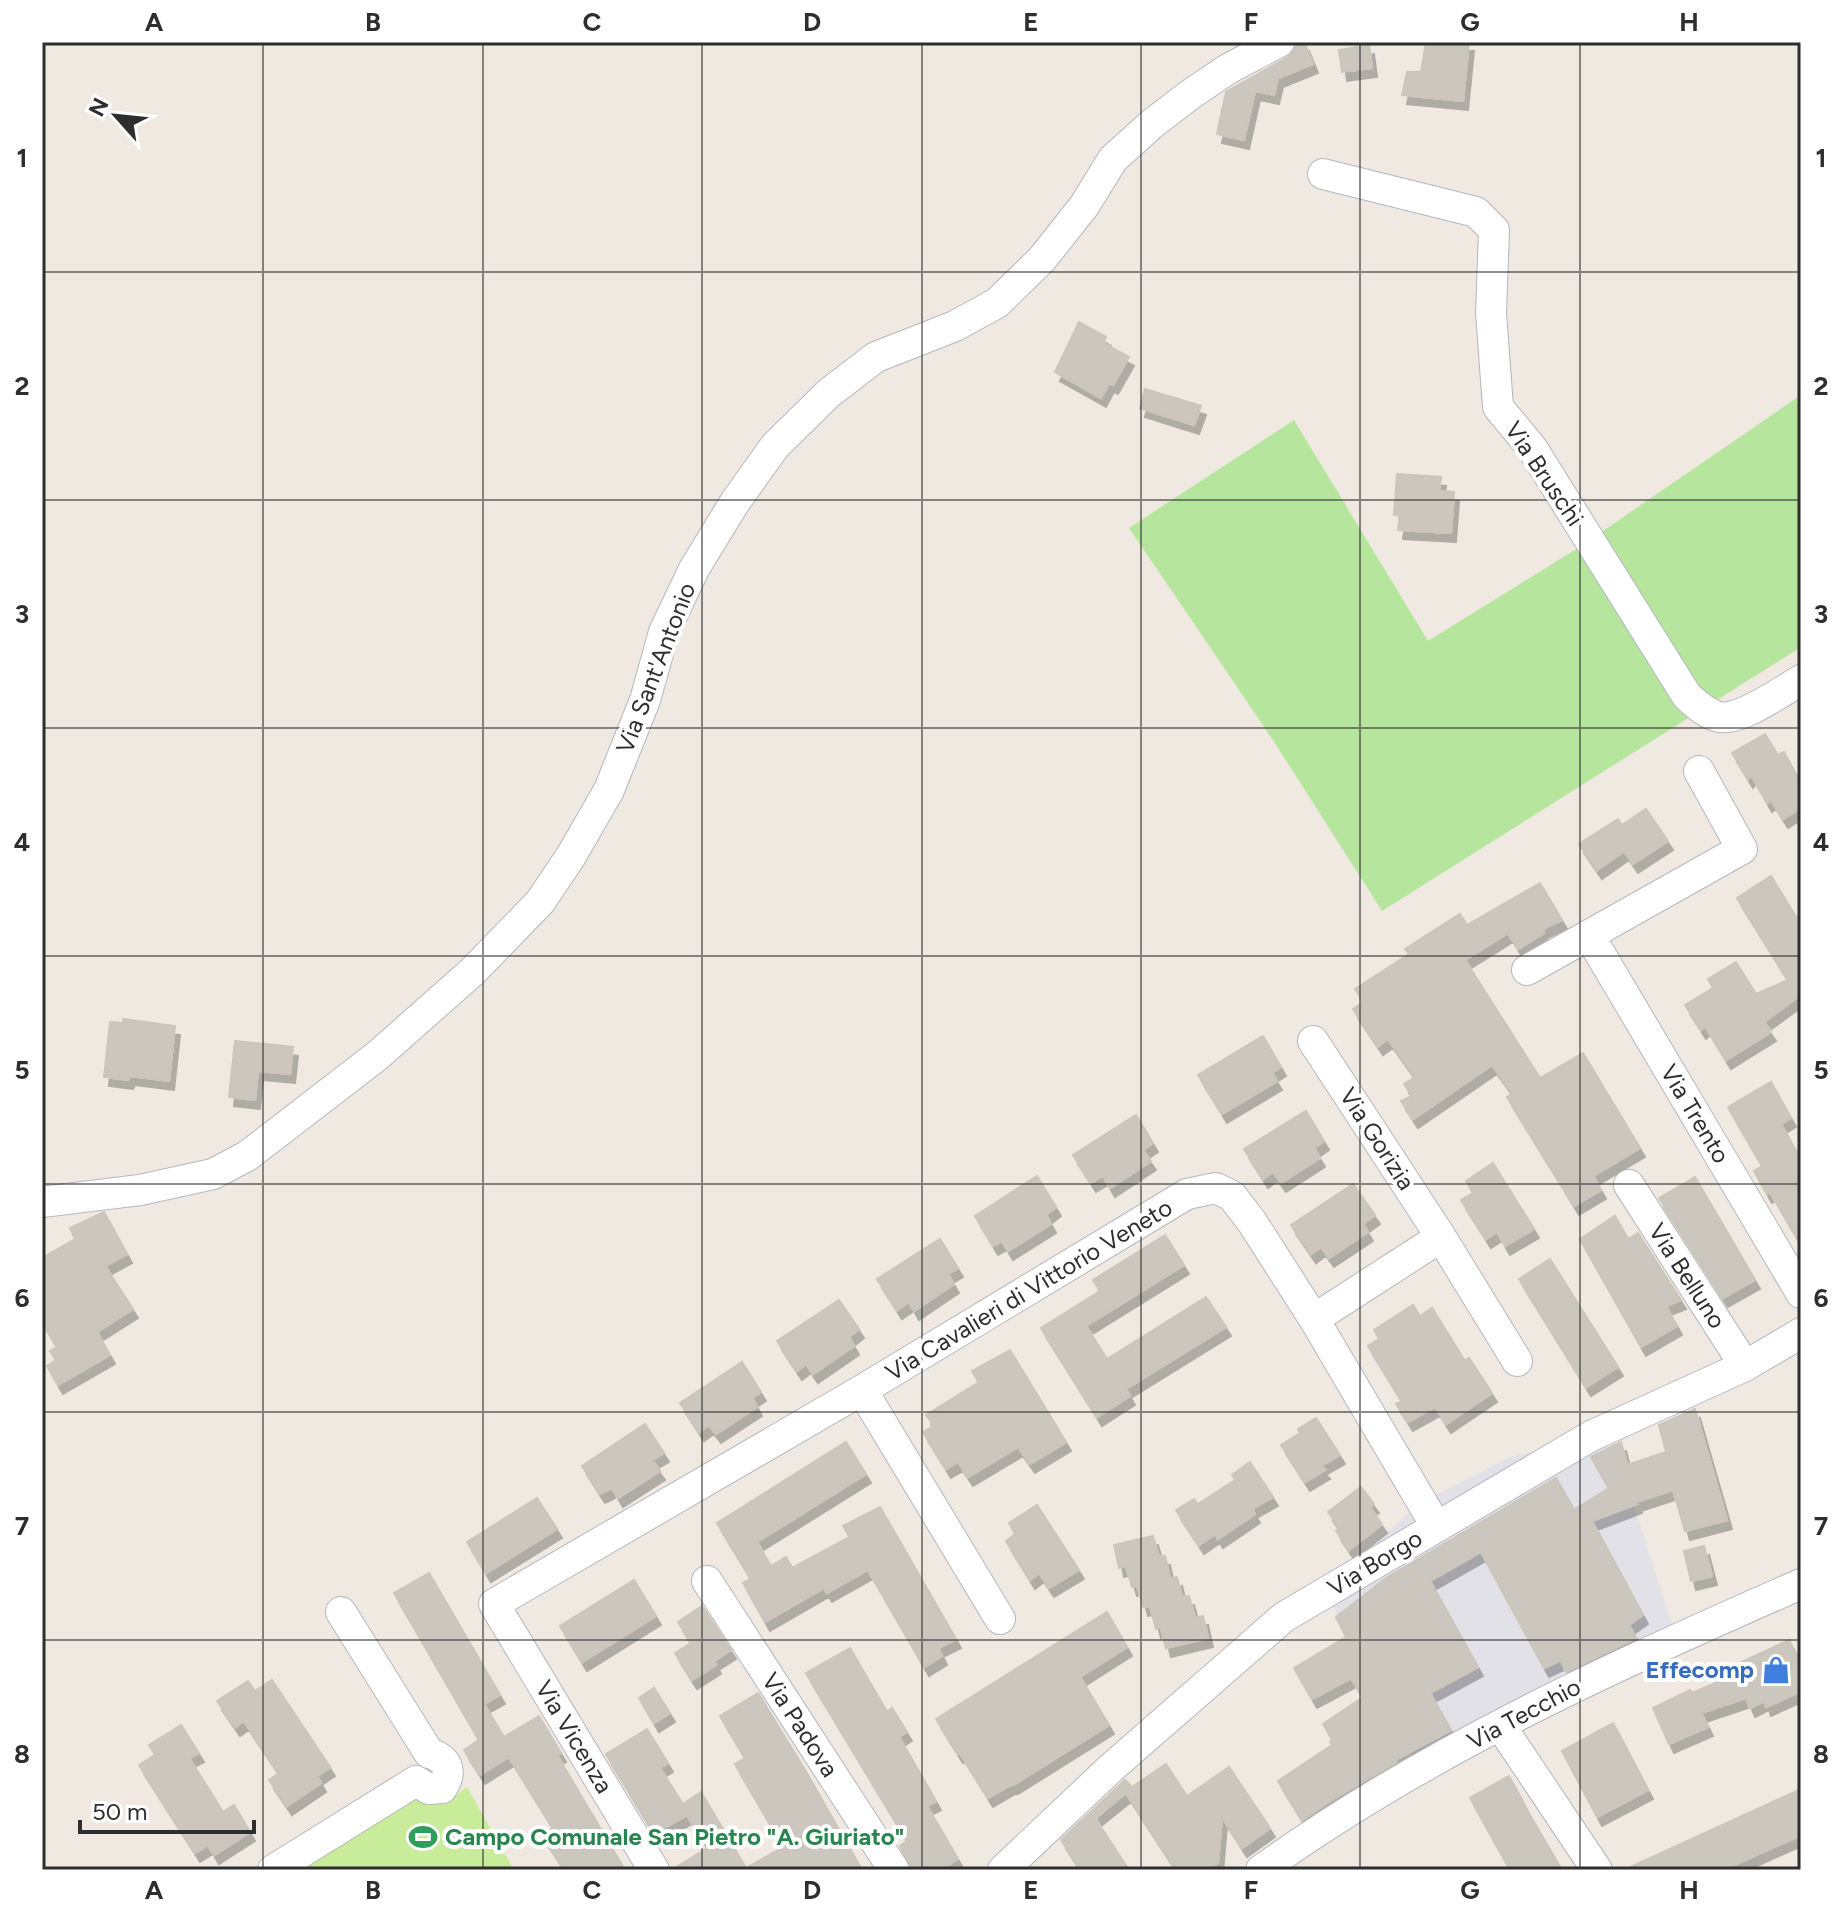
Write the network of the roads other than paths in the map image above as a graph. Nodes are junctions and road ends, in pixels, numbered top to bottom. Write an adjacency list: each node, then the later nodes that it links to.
1 (1279, 42): 9 (street, Via Sant'Antonio)
2 (1323, 174): 3 (street, Via Bruschi)
3 (1801, 680)
4 (1699, 771): 5 (street)
5 (1589, 935): 6 (street); 11 (street, Via Trento)
6 (1527, 970)
7 (1313, 1041): 10 (street, Via Gorizia)
8 (1629, 1185): 15 (street, Via Belluno)
9 (42, 1202)
10 (1441, 1237): 12 (street); 14 (street, Via Gorizia)
11 (1801, 1293)
12 (1314, 1319): 16 (street, Via Cavalieri di Vittorio Veneto); 17 (street, Via Cavalieri di Vittorio Veneto)
13 (1801, 1333): 15 (street, Via Borgo)
14 (1517, 1361)
15 (1745, 1366): 17 (street, Via Borgo)
16 (862, 1390): 20 (street, Via Cavalieri di Vittorio Veneto); 22 (street)
17 (1436, 1526): 27 (street, Via Borgo)
18 (707, 1581): 26 (street, Via Padova)
19 (1801, 1584): 23 (street, Via Tecchio)
20 (494, 1604): 25 (street, Via Vicenza)
21 (341, 1612): 24 (street)
22 (1000, 1619)
23 (1500, 1725): 28 (street, Via Tecchio); 29 (street)
24 (273, 1870)
25 (654, 1870)
26 (894, 1870)
27 (1003, 1870)
28 (1261, 1870)
29 (1597, 1870)

